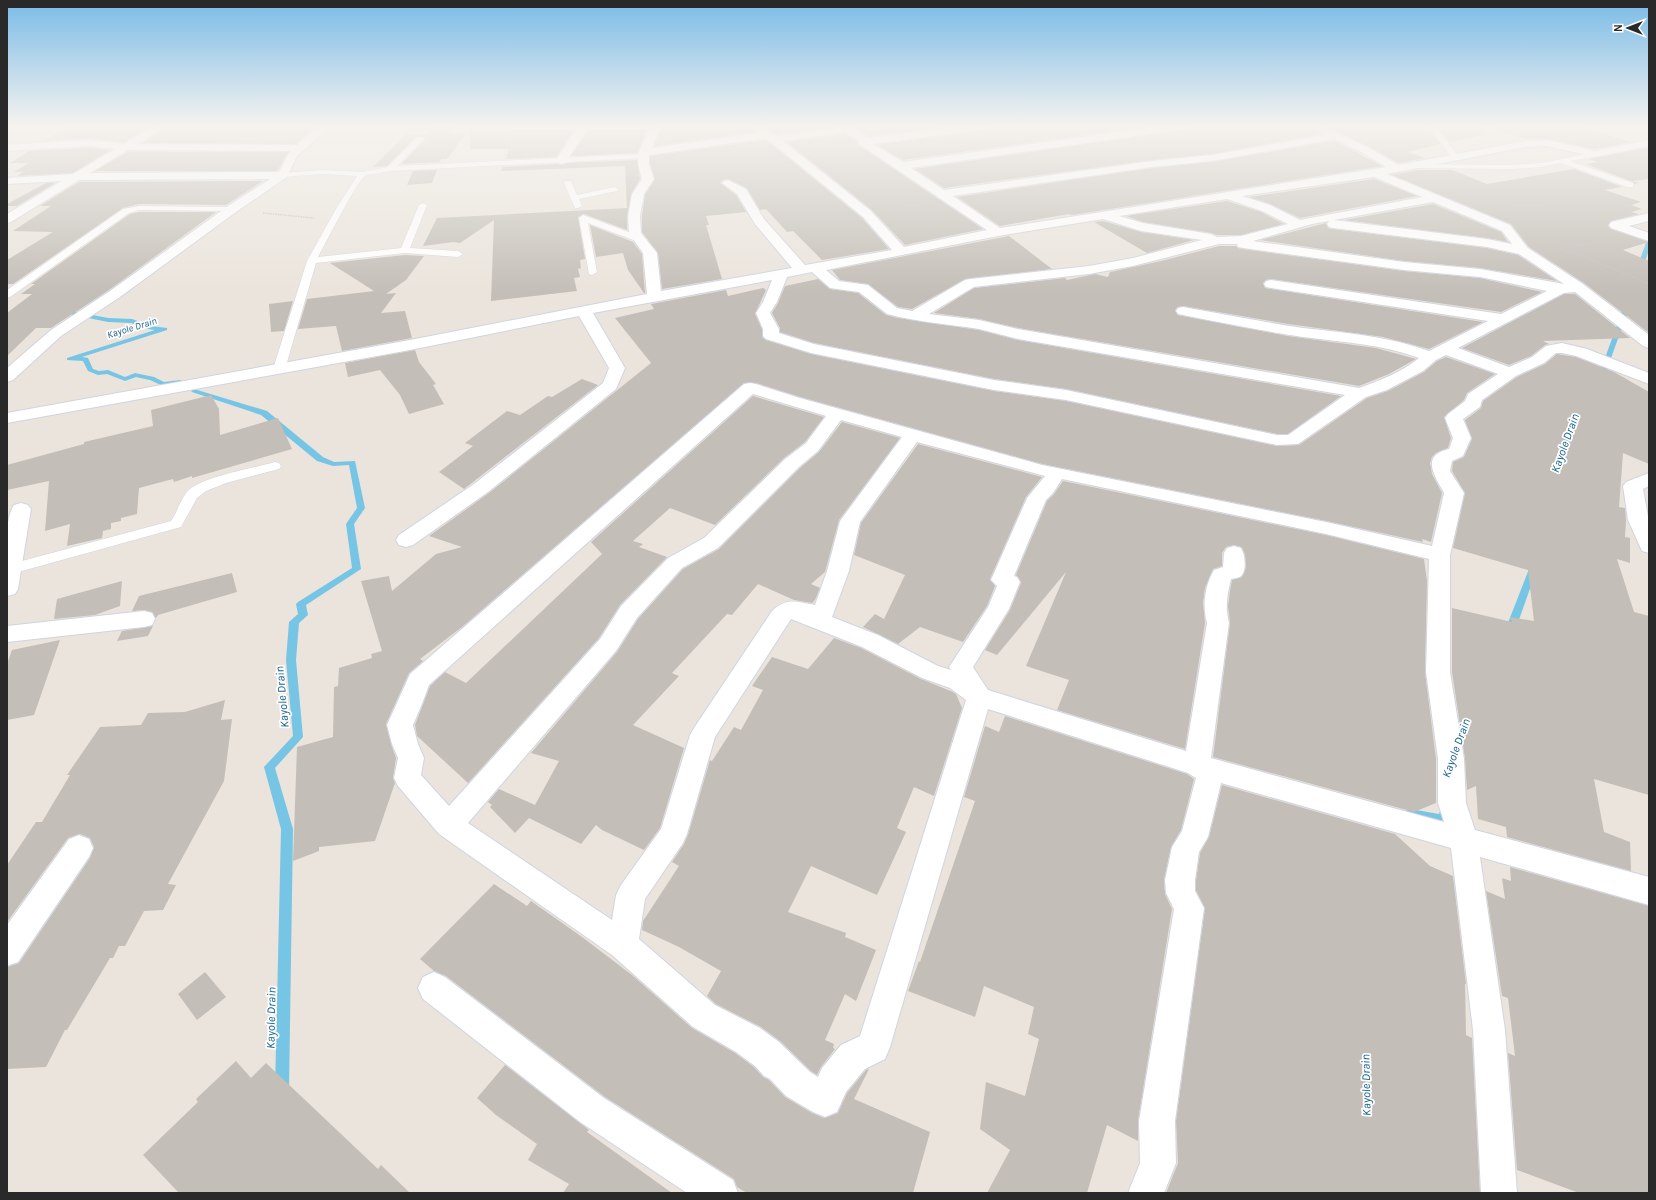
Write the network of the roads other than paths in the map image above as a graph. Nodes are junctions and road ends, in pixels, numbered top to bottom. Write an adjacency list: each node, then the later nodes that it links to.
1 (71, 181): 24 (street)
2 (274, 181): 20 (street)
3 (357, 181): 34 (lane)
4 (647, 181): 28 (street)
5 (826, 181): 31 (street)
6 (922, 181): 16 (street)
7 (1042, 181): 16 (street)
8 (1321, 181): 15 (street)
9 (1394, 181): 18 (street)
10 (1619, 181): 13 (lane)
11 (568, 183): 17 (lane)
12 (728, 183): 35 (street)
13 (1630, 185)
14 (614, 190): 17 (lane)
15 (1227, 195): 21 (street); 25 (street)
16 (944, 196): 26 (street)
17 (574, 198): 23 (lane)
18 (1435, 198): 25 (street); 32 (street)
19 (423, 205): 30 (lane)
20 (232, 209): 41 (lane); 53 (street)
21 (1102, 215): 26 (street); 29 (street)
22 (1649, 217): 27 (street)
23 (583, 218): 28 (lane); 36 (lane)
24 (7, 219)
25 (1305, 223): 29 (street); 32 (street)
26 (998, 232): 31 (street)
27 (1649, 237)
28 (639, 239): 42 (street)
29 (1220, 240): 40 (street); 45 (street)
30 (405, 250): 33 (lane); 34 (lane)
31 (902, 252): 35 (street)
32 (1523, 252): 39 (street)
33 (458, 254)
34 (312, 261): 50 (lane)
35 (808, 268): 37 (street); 45 (street)
36 (592, 272)
37 (782, 273): 42 (street); 54 (street)
38 (1271, 284): 46 (street)
39 (1578, 287): 40 (street); 47 (street)
40 (1561, 289): 46 (street)
41 (7, 295)
42 (654, 297): 43 (street)
43 (584, 311): 50 (street); 62 (street)
44 (1183, 311): 49 (street)
45 (914, 316): 54 (street)
46 (1503, 319): 48 (street)
47 (1649, 343)
48 (1445, 349): 49 (street); 51 (street)
49 (1430, 357): 54 (street)
50 (279, 369): 56 (street)
51 (1510, 373): 52 (street); 65 (street)
52 (1648, 376)
53 (7, 377)
54 (1360, 393)
55 (837, 414): 57 (street); 73 (street); 73 (street)
56 (7, 418)
57 (913, 435): 59 (street); 68 (street)
58 (275, 466): 66 (lane)
59 (1057, 472): 65 (street); 71 (street)
60 (1649, 479): 63 (street)
61 (21, 509): 66 (street)
62 (406, 540)
63 (1649, 546)
64 (1234, 553): 72 (street)
65 (1440, 555): 74 (street)
66 (11, 569): 67 (street)
67 (7, 589)
68 (788, 609): 71 (street); 77 (street)
69 (144, 619): 70 (street)
70 (7, 634)
71 (979, 698): 72 (street); 77 (street)
72 (1197, 765): 74 (street); 81 (street)
73 (449, 825): 77 (street)
74 (1464, 840): 76 (street); 82 (street)
75 (78, 848): 78 (street)
76 (1649, 891)
77 (623, 945)
78 (7, 951)
79 (434, 988): 80 (street)
80 (720, 1193)
81 (1146, 1193)
82 (1499, 1193)

